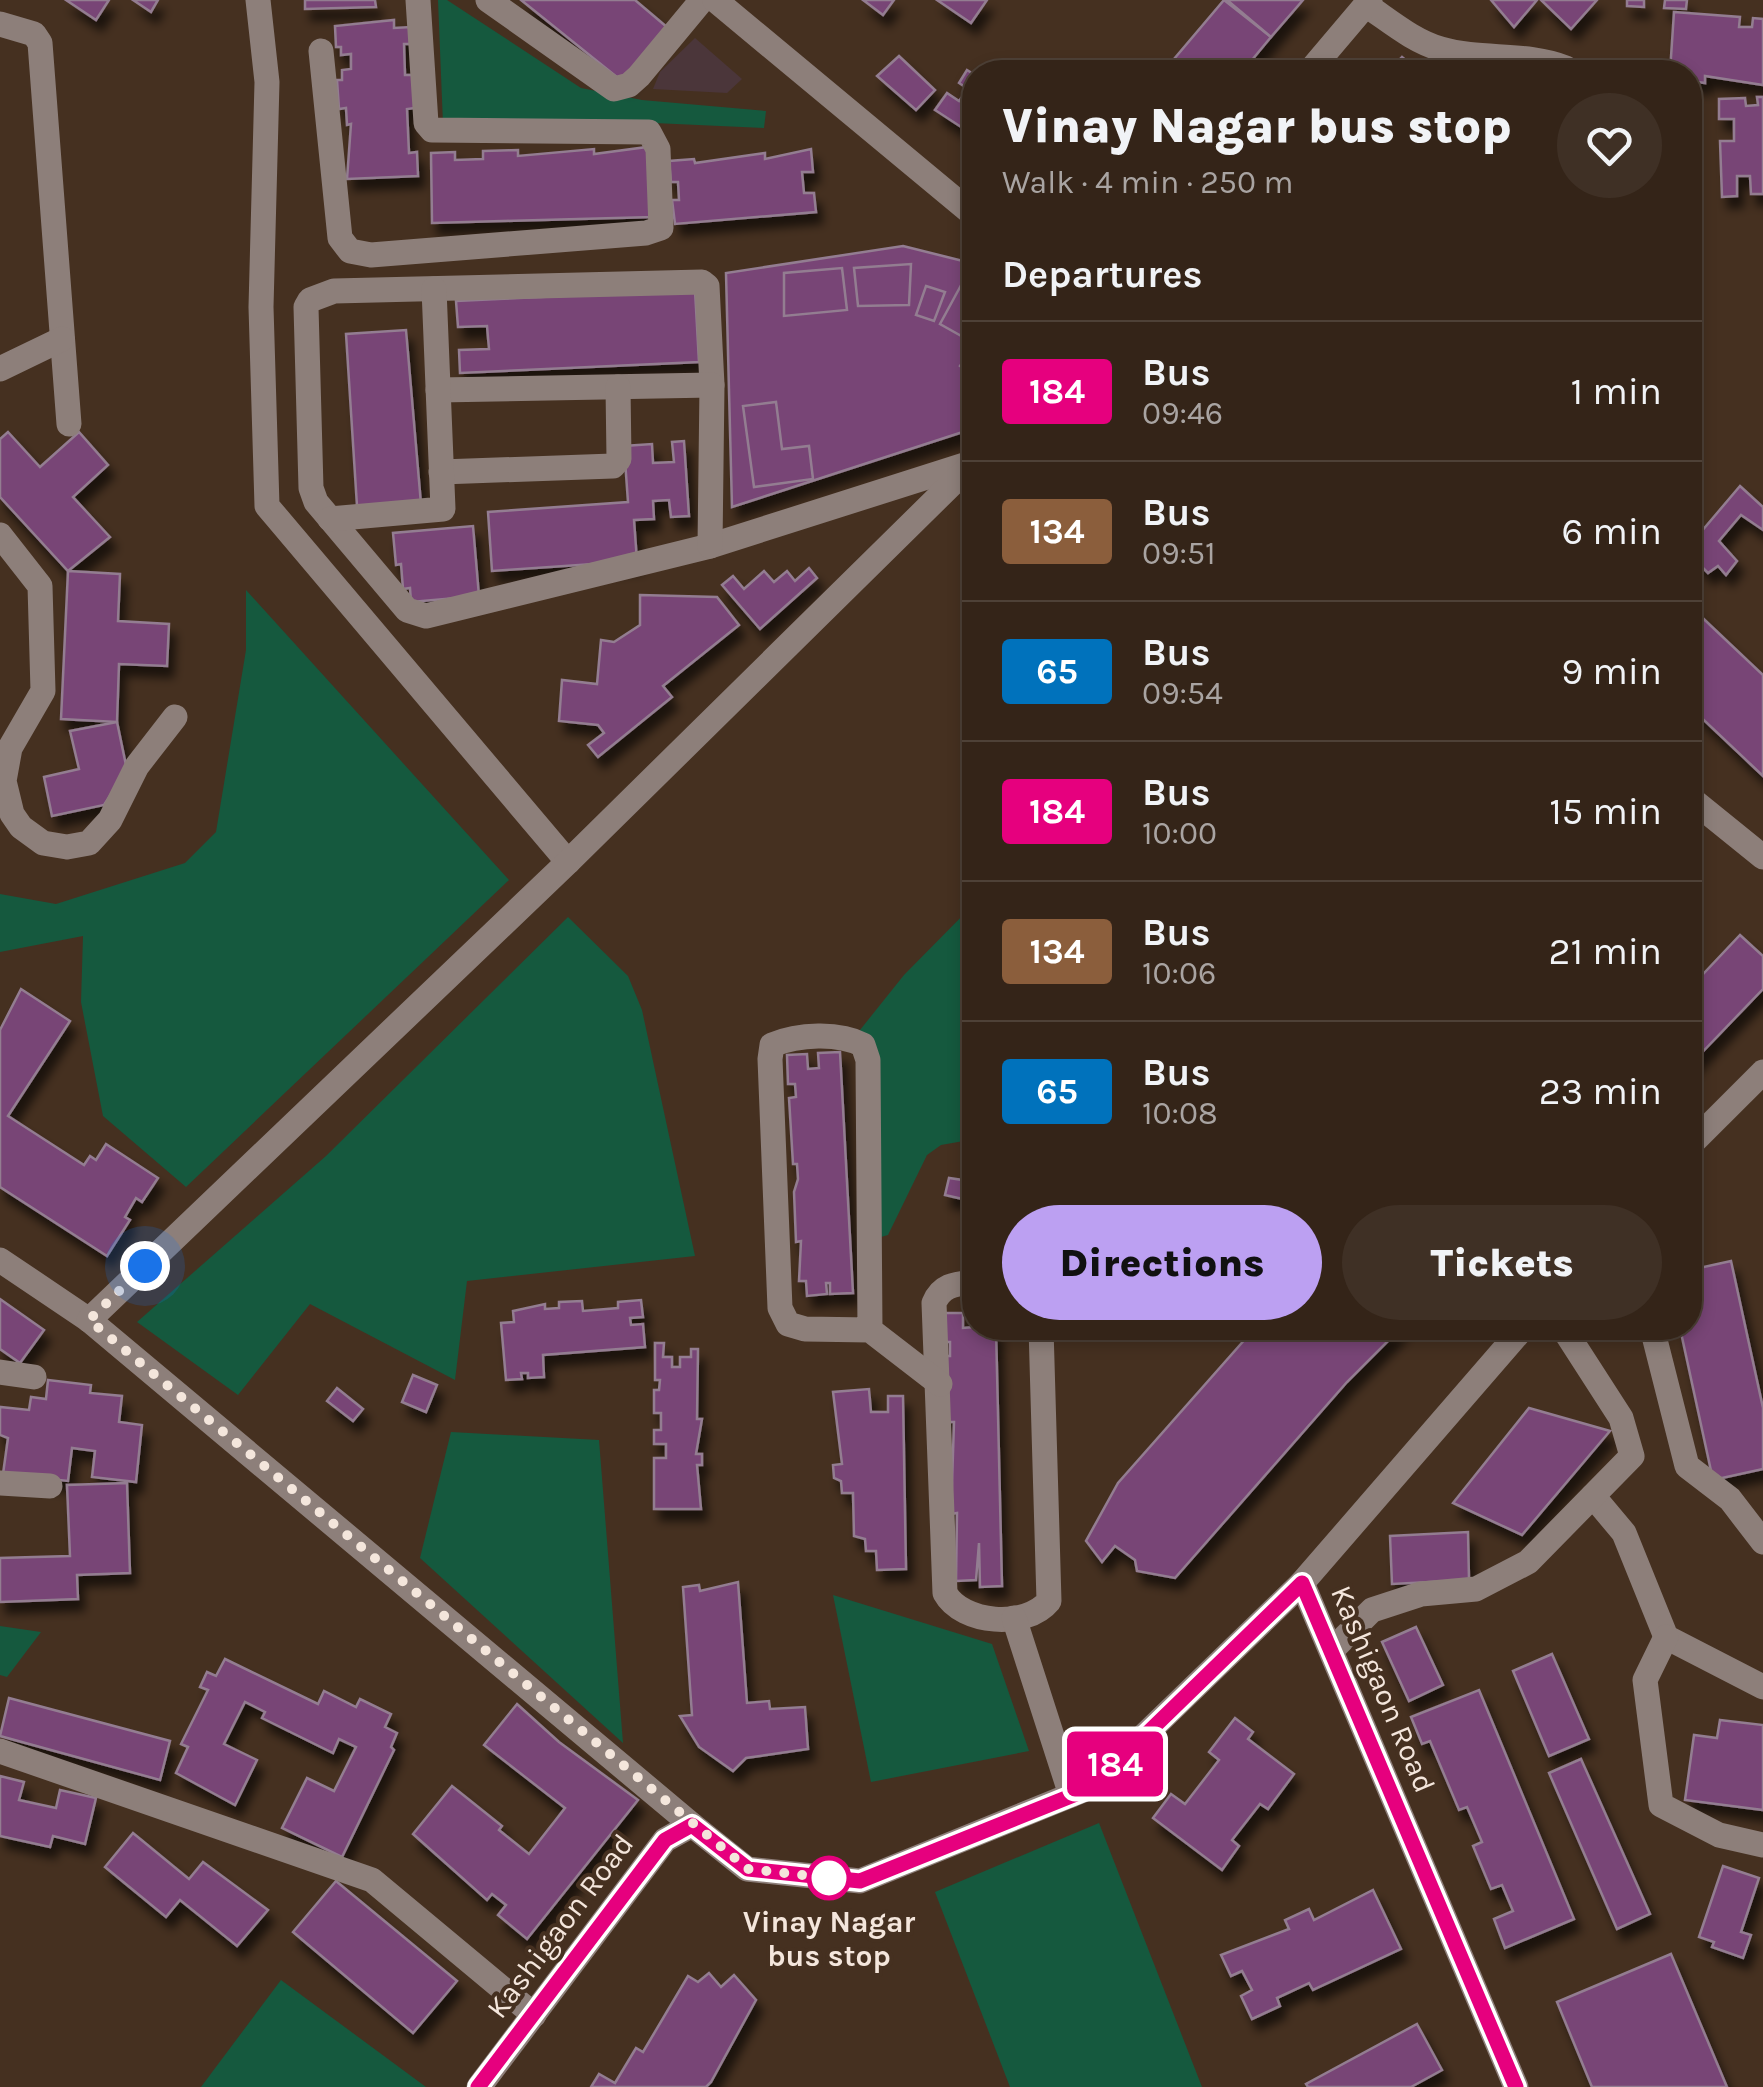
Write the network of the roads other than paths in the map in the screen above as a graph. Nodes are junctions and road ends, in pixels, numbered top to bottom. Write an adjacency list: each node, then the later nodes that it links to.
1 (258, 0): 28 (street)
2 (418, 0): 8 (street)
3 (488, 0): 4 (street)
4 (702, 0)
5 (715, 0): 11 (street)
6 (1368, 2): 9 (street); 10 (street)
7 (0, 24): 13 (street)
8 (321, 51)
9 (1320, 60)
10 (1546, 60)
11 (962, 205)
12 (434, 289): 15 (street); 17 (street); 22 (street)
13 (62, 339): 14 (street); 18 (street)
14 (0, 369)
15 (712, 385): 16 (street); 24 (street)
16 (618, 387): 17 (street); 20 (street)
17 (438, 390): 20 (street)
18 (69, 424)
19 (962, 465): 24 (street)
20 (441, 472): 22 (street)
21 (962, 473): 28 (street)
22 (330, 520): 24 (street)
23 (0, 535): 25 (street)
24 (710, 546)
25 (175, 718)
26 (1702, 808): 27 (street)
27 (1763, 856)
28 (568, 862): 33 (street)
29 (1763, 1072): 30 (street)
30 (1702, 1133)
31 (0, 1260): 33 (street)
32 (962, 1283): 41 (street)
33 (89, 1320): 54 (street)
34 (870, 1330): 34 (street); 41 (street)
35 (1041, 1340): 48 (street)
36 (1514, 1340): 47 (street)
37 (1571, 1340): 44 (street)
38 (1655, 1340): 45 (street)
39 (0, 1372): 40 (street)
40 (34, 1378)
41 (940, 1384): 48 (street)
42 (0, 1483): 43 (street)
43 (50, 1486)
44 (1593, 1496): 49 (street); 50 (street)
45 (1751, 1507): 46 (street)
46 (1763, 1542)
47 (1302, 1583): 50 (street, Kashigaon Road); 53 (street, Kashigaon Road)
48 (1014, 1618): 53 (street)
49 (1666, 1637): 51 (street); 55 (street)
50 (1332, 1650): 58 (street, Kashigaon Road)
51 (1763, 1686)
52 (0, 1751): 56 (street)
53 (1071, 1796): 54 (street, Kashigaon Road)
54 (692, 1825): 56 (street, Kashigaon Road)
55 (1763, 1845)
56 (534, 2015): 57 (street, Kashigaon Road)
57 (478, 2087)
58 (1516, 2087)

